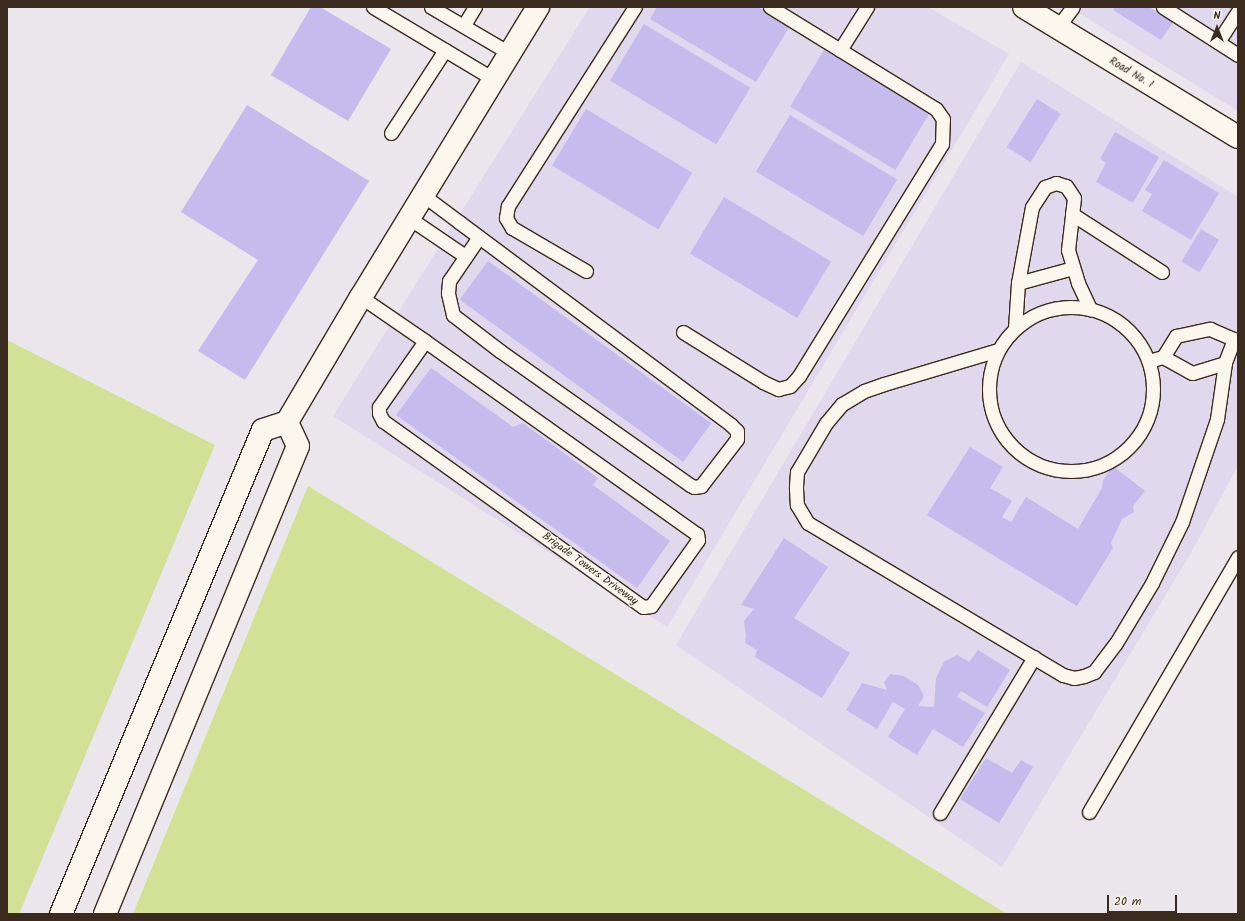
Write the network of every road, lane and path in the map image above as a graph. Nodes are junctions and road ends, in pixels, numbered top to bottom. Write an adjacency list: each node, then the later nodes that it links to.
1 (373, 7): 16 (lane)
2 (431, 7): 13 (lane)
3 (475, 7): 13 (lane)
4 (635, 7): 29 (lane)
5 (770, 7): 11 (lane)
6 (866, 7): 17 (lane)
7 (1024, 7): 14 (street, Road No. 1)
8 (1073, 7): 14 (lane)
9 (1163, 7): 15 (lane)
10 (542, 8): 18 (street)
11 (784, 11): 17 (lane)
12 (1238, 11): 15 (lane)
13 (464, 25): 18 (lane)
14 (1057, 28): 22 (street, Road No. 1)
15 (1218, 42): 19 (lane)
16 (445, 50): 20 (lane); 21 (lane)
17 (840, 50): 35 (lane)
18 (511, 54): 20 (street)
19 (1238, 55)
20 (495, 80): 23 (street)
21 (391, 133)
22 (1238, 137)
23 (423, 195): 25 (street); 26 (lane)
24 (1072, 214): 28 (lane); 30 (lane); 31 (lane)
25 (409, 218): 27 (lane); 32 (street)
26 (479, 237): 27 (lane); 27 (lane)
27 (465, 256)
28 (1073, 268): 31 (lane); 33 (lane)
29 (586, 271)
30 (1162, 272)
31 (1018, 283): 34 (lane)
32 (361, 297): 37 (lane, Brigade Towers Driveway); 42 (street)
33 (1090, 309): 34 (lane); 40 (lane)
34 (1015, 328): 38 (lane)
35 (683, 332)
36 (1236, 337): 39 (lane); 41 (lane)
37 (425, 341): 37 (lane, Brigade Towers Driveway)
38 (998, 350): 40 (lane); 44 (lane)
39 (1163, 357): 40 (lane); 41 (lane)
40 (1149, 361)
41 (1225, 364): 44 (lane)
42 (287, 422): 47 (street); 48 (street)
43 (1238, 557): 45 (lane)
44 (1034, 657): 46 (lane)
45 (1089, 812)
46 (940, 813)
47 (61, 914)
48 (105, 914)

